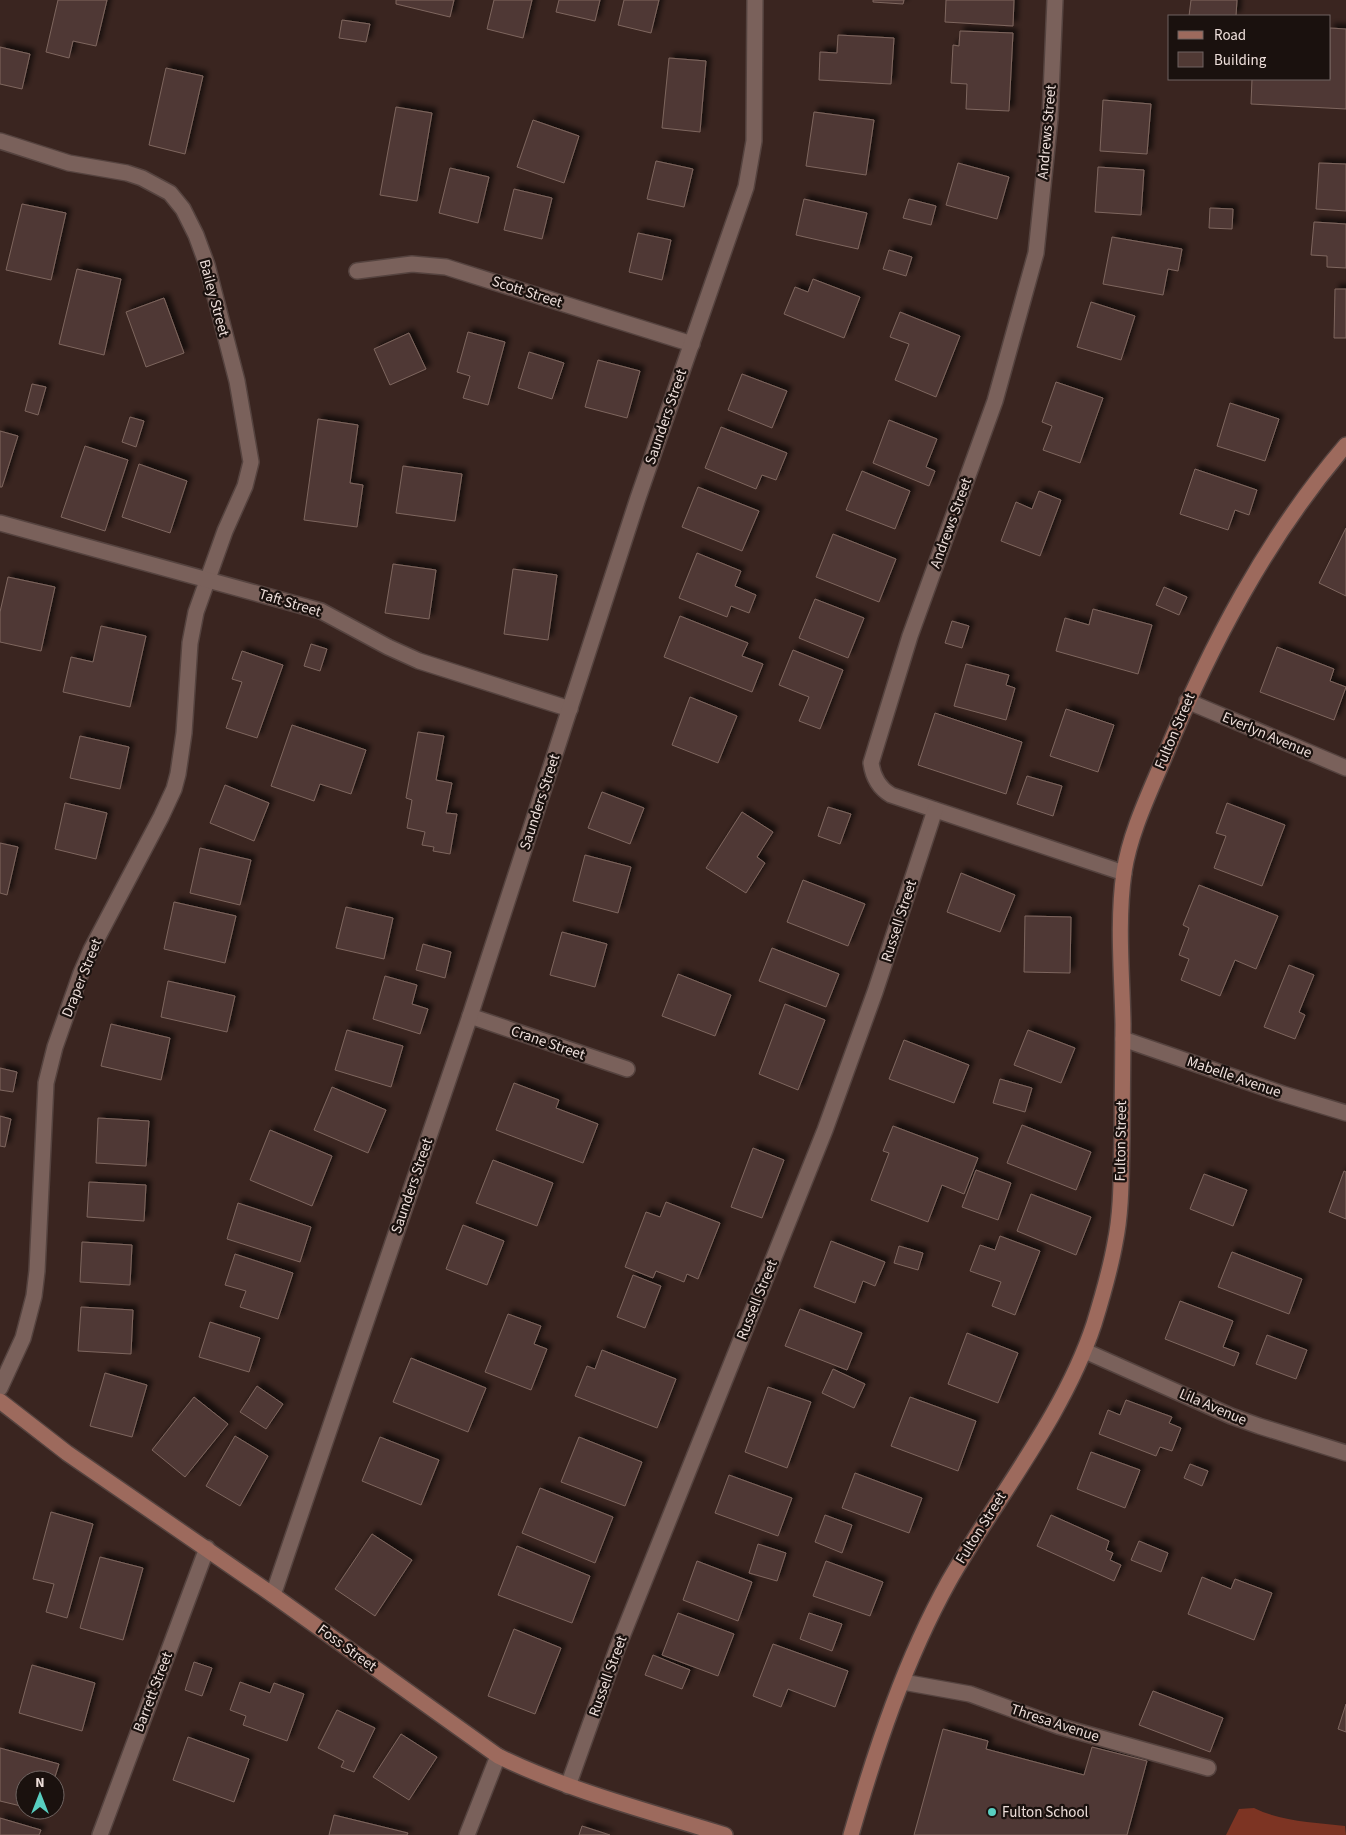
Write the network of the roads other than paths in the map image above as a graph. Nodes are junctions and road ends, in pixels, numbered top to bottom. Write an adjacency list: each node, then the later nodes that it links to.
1 (756, 0): 5 (street, Saunders Street)
2 (1055, 0): 12 (street, Andrews Street)
3 (0, 141): 8 (street, Bailey Street)
4 (357, 271): 5 (street, Scott Street)
5 (692, 344): 10 (street, Saunders Street)
6 (1346, 445): 9 (street, Fulton Street)
7 (0, 523): 8 (street, Taft Street)
8 (207, 579): 10 (street, Taft Street); 19 (street, Draper Street)
9 (1187, 701): 11 (street, Everlyn Avenue); 13 (street, Fulton Street)
10 (570, 709): 14 (street, Saunders Street)
11 (1346, 768)
12 (935, 810): 13 (street, Andrews Street); 27 (street, Russell Street)
13 (1124, 873): 15 (street, Fulton Street)
14 (470, 1016): 16 (street, Crane Street); 23 (street, Saunders Street)
15 (1123, 1039): 17 (street, Mabelle Avenue); 18 (street, Fulton Street)
16 (627, 1069)
17 (1346, 1113)
18 (1085, 1351): 21 (street, Lila Avenue); 24 (street, Fulton Street)
19 (0, 1388)
20 (0, 1401): 22 (street, Foss Street)
21 (1346, 1453)
22 (207, 1548): 23 (street, Foss Street); 28 (street, Barrett Street)
23 (273, 1594): 25 (street, Foss Street)
24 (903, 1682): 26 (street, Thresa Avenue); 31 (street, Fulton Street)
25 (498, 1756): 27 (street, Foss Street); 29 (street)
26 (1208, 1768)
27 (568, 1786): 30 (street, Foss Street)
28 (100, 1835)
29 (468, 1835)
30 (725, 1835)
31 (851, 1835)

